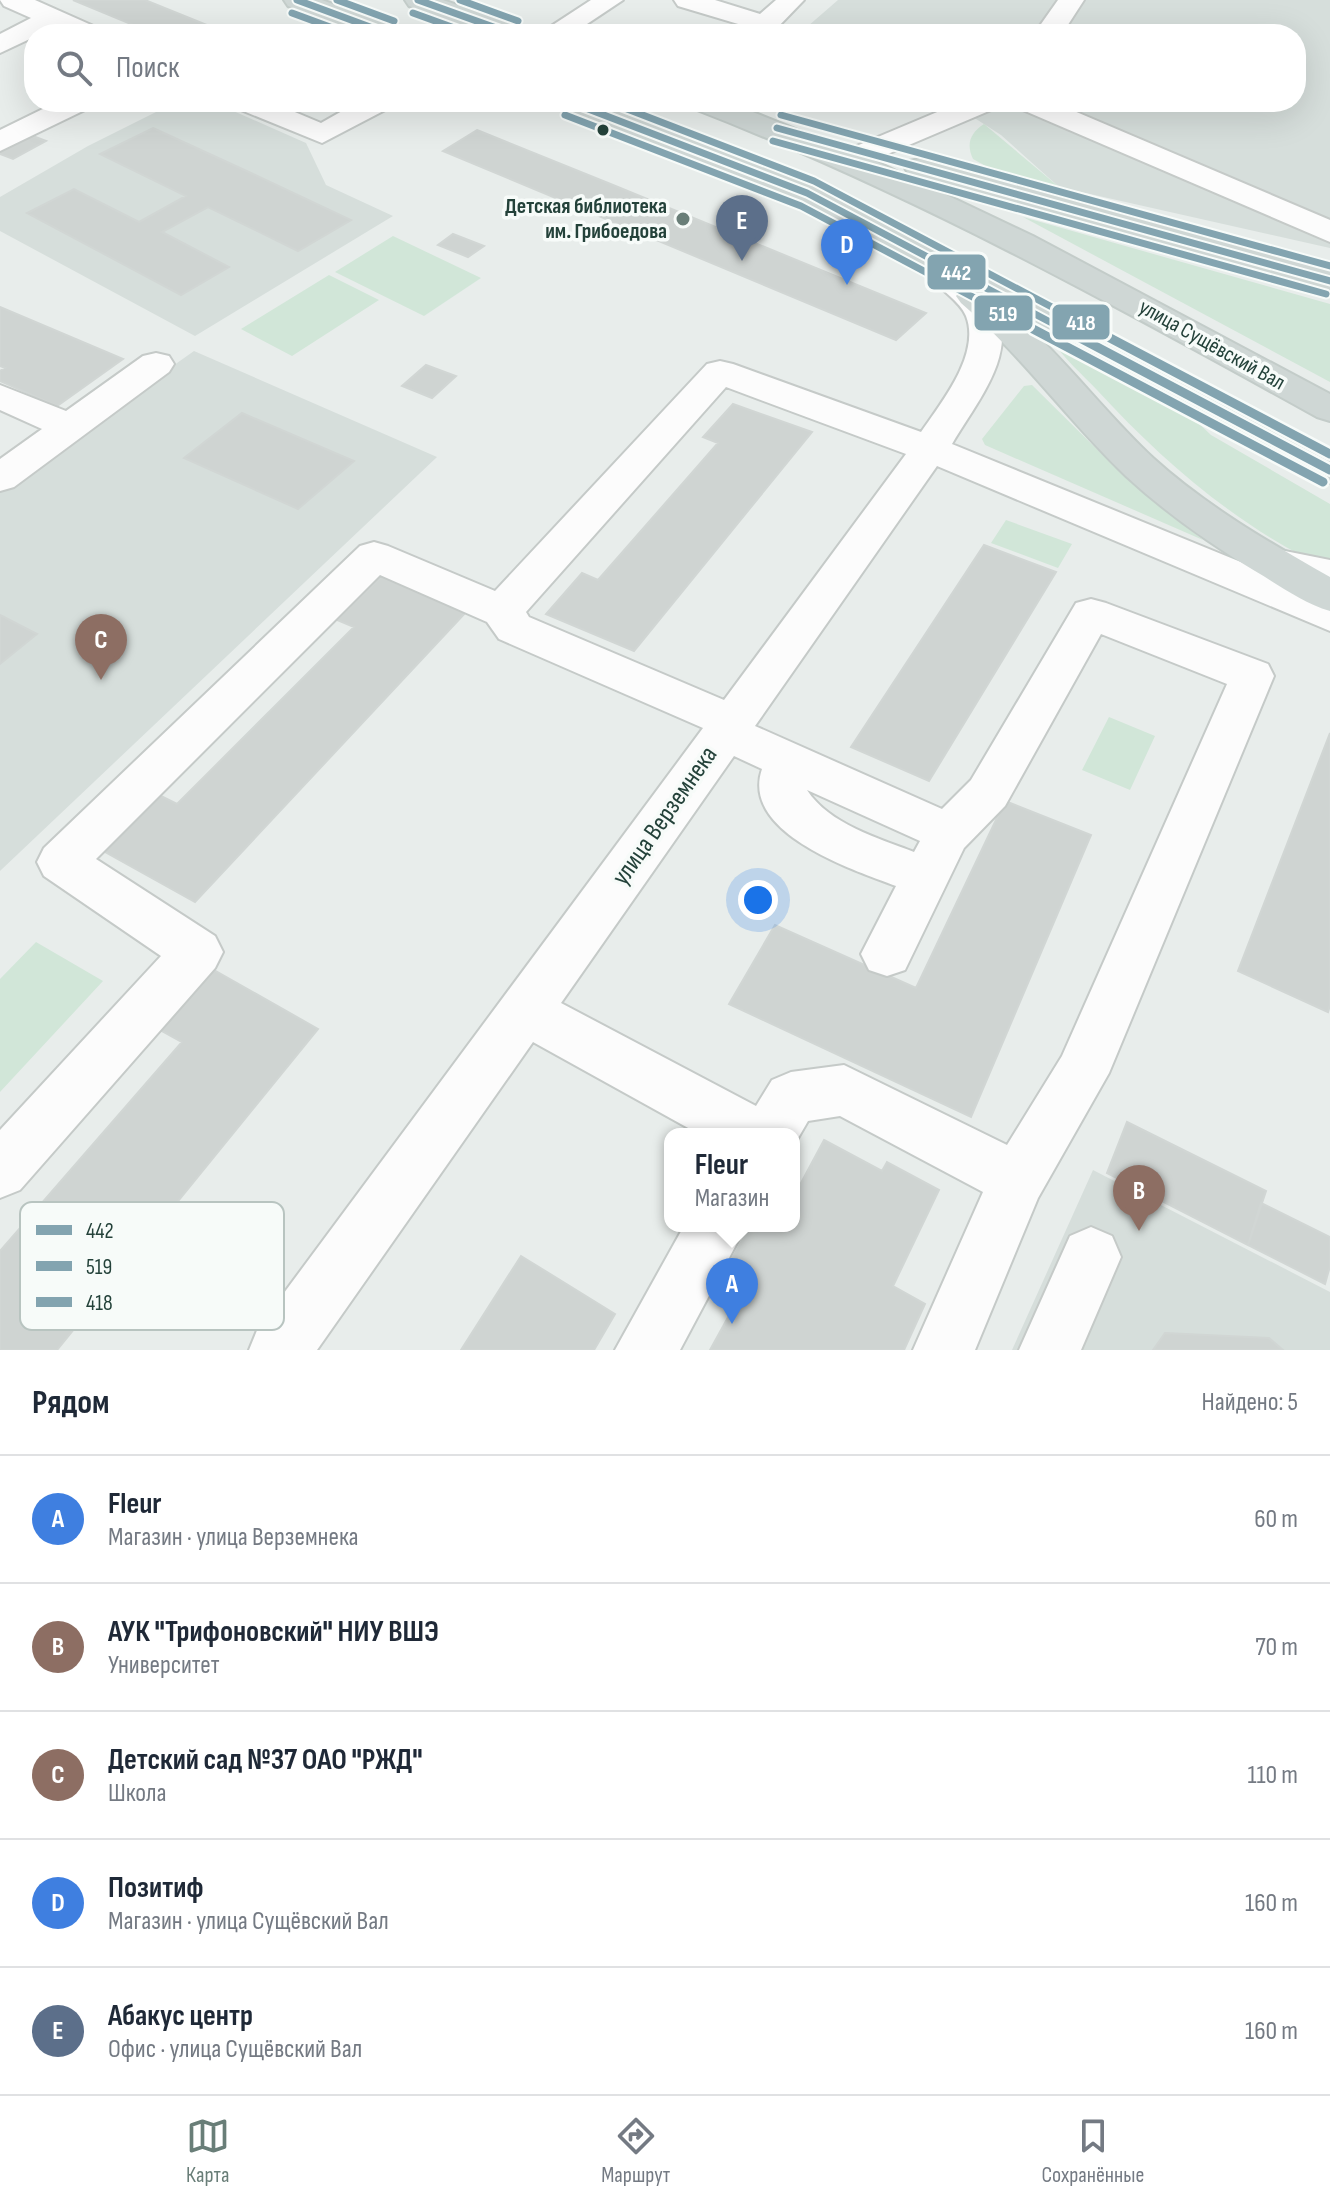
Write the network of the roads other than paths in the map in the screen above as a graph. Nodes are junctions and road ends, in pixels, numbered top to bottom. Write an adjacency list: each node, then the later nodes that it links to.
1 (13, 0): 8 (street)
2 (297, 0): 11 (main road)
3 (418, 0): 12 (main road)
4 (610, 0): 13 (street)
5 (687, 0): 6 (street)
6 (791, 0)
7 (1071, 0): 14 (street)
8 (51, 18): 9 (street); 10 (street)
9 (40, 24)
10 (65, 24)
11 (362, 24)
12 (485, 24)
13 (570, 24)
14 (1055, 24)
15 (24, 32): 16 (street)
16 (0, 45)
17 (58, 112): 25 (street)
18 (270, 112): 19 (street)
19 (361, 112)
20 (597, 112): 27 (main road)
21 (730, 112): 24 (main road, улица Сущёвский Вал)
22 (962, 112): 26 (street)
23 (1051, 112): 28 (street)
24 (767, 125): 26 (main road); 33 (main road, улица Сущёвский Вал)
25 (2, 139)
26 (865, 153): 30 (main road)
27 (845, 211): 29 (main road); 36 (main road)
28 (1330, 232)
29 (944, 274): 35 (street, улица Верземнека); 38 (main road)
30 (1330, 281)
31 (156, 364): 34 (street)
32 (0, 396): 34 (street)
33 (1330, 409)
34 (69, 427): 37 (street)
35 (930, 449): 41 (street); 42 (street); 43 (street, улица Верземнека)
36 (1318, 463)
37 (0, 478)
38 (1270, 562): 39 (street); 40 (main road)
39 (1330, 574)
40 (1330, 596)
41 (502, 611): 43 (street); 49 (street)
42 (1330, 616)
43 (728, 727): 44 (street); 46 (street, улица Верземнека)
44 (938, 855): 45 (street); 50 (street)
45 (887, 954)
46 (526, 1011): 47 (street); 53 (street, улица Верземнека)
47 (742, 1128)
48 (774, 1128): 50 (street)
49 (0, 1171)
50 (1017, 1180): 55 (street)
51 (714, 1232): 54 (street)
52 (1091, 1257): 56 (street)
53 (280, 1350)
54 (646, 1350)
55 (944, 1350)
56 (1050, 1350)

